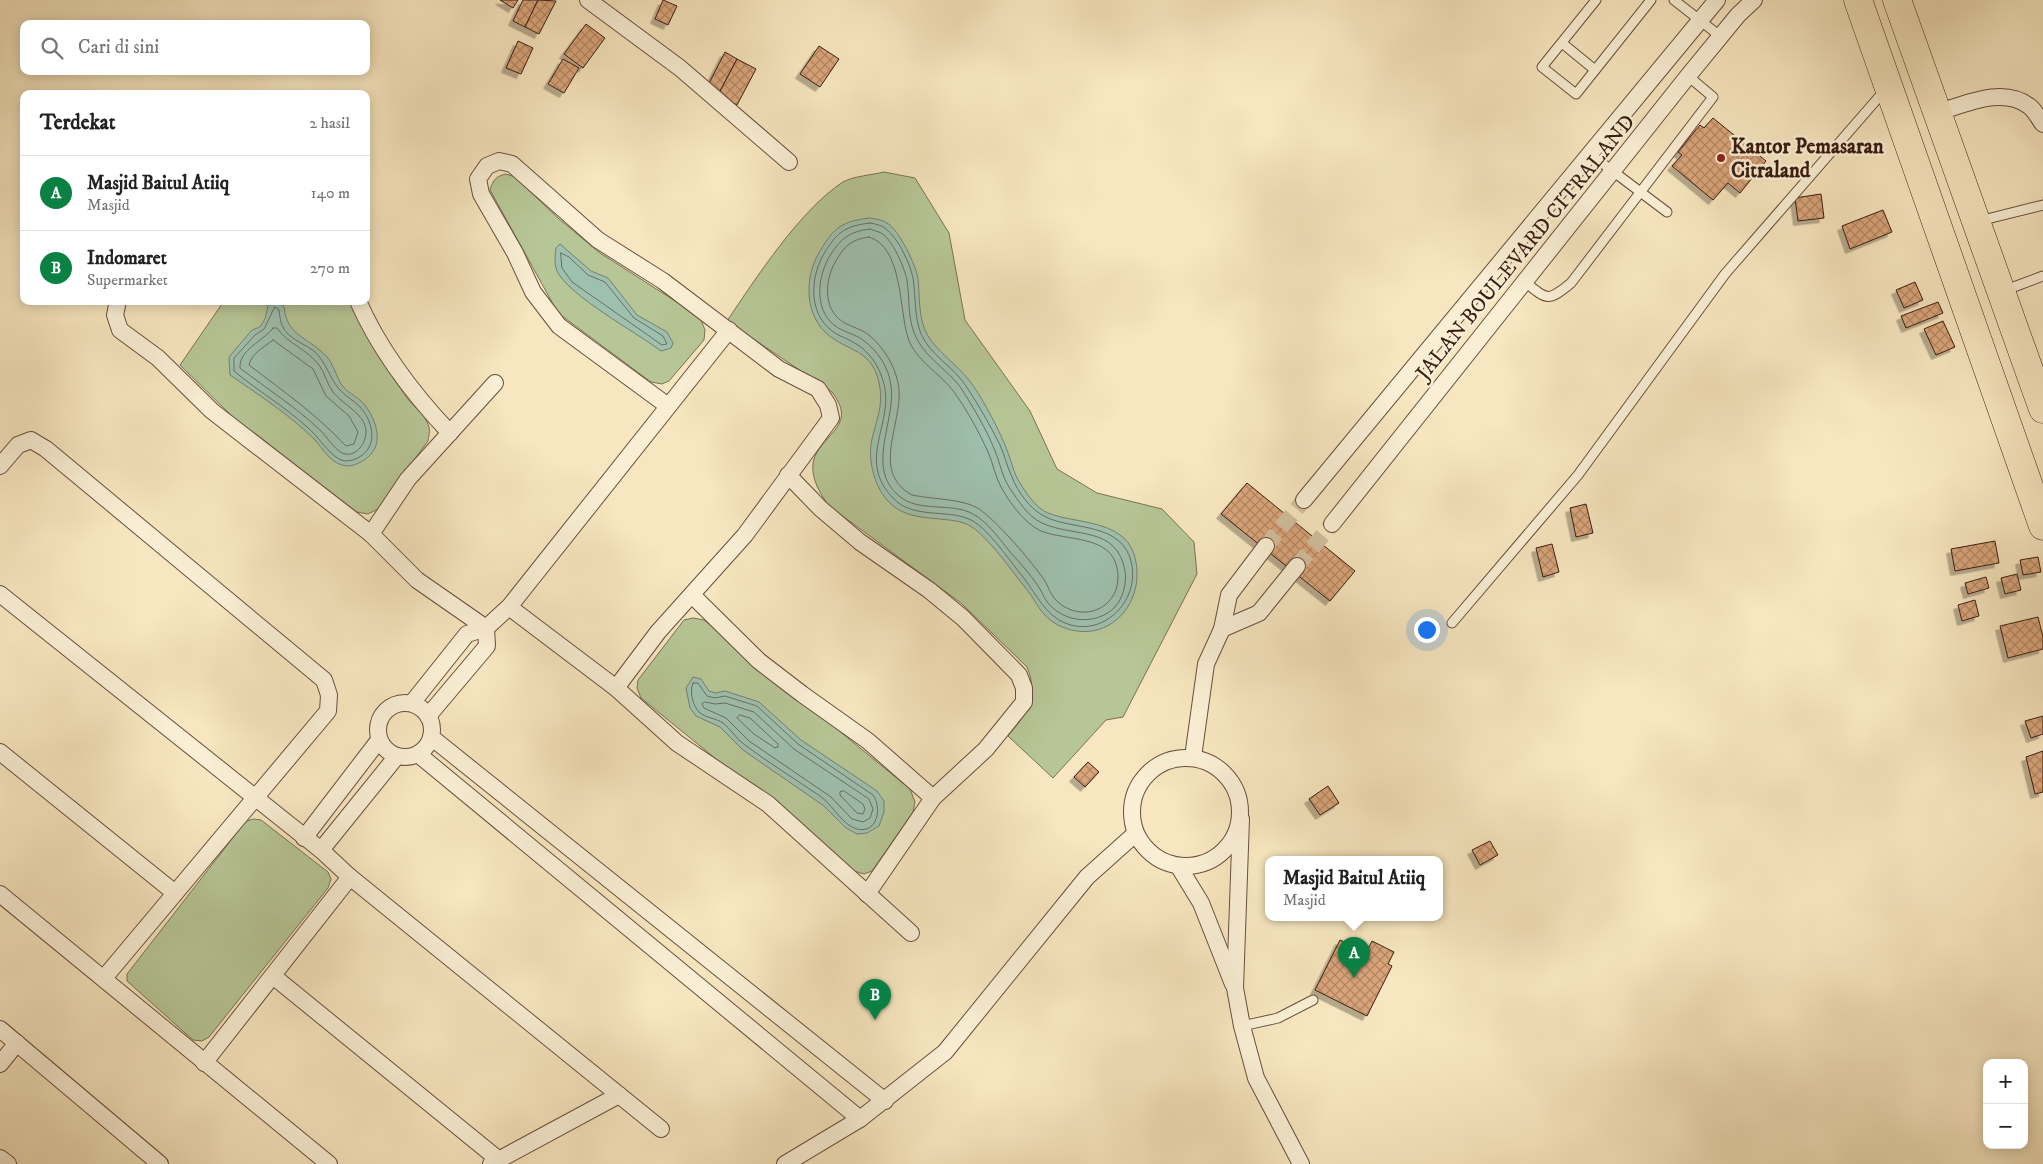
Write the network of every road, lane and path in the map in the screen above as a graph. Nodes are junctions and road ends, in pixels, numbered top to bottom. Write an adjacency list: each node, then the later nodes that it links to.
1 (588, 0): 18 (street)
2 (1596, 0): 11 (lane)
3 (1651, 0): 12 (lane)
4 (1674, 0): 9 (lane)
5 (1717, 0): 9 (street, JALAN BOULEVARD CITRALAND)
6 (1754, 0): 10 (street, JALAN BOULEVARD CITRALAND)
7 (1858, 0): 14 (highway)
8 (1897, 0): 15 (highway)
9 (1700, 21): 10 (lane); 17 (street, JALAN BOULEVARD CITRALAND)
10 (1720, 36): 13 (street, JALAN BOULEVARD CITRALAND)
11 (1562, 43): 12 (lane); 12 (lane)
12 (1595, 70)
13 (1688, 76): 19 (street, JALAN BOULEVARD CITRALAND); 20 (lane)
14 (1889, 86): 38 (highway); 45 (lane)
15 (1939, 112): 16 (street); 23 (highway)
16 (2043, 124)
17 (1590, 154): 19 (lane); 36 (street, JALAN BOULEVARD CITRALAND)
18 (789, 162)
19 (1612, 172): 20 (lane); 25 (street, JALAN BOULEVARD CITRALAND)
20 (1640, 192): 22 (lane); 25 (lane)
21 (2043, 205): 23 (lane)
22 (1667, 212)
23 (1976, 222): 26 (highway)
24 (2043, 276): 26 (lane)
25 (1525, 282): 37 (street, JALAN BOULEVARD CITRALAND)
26 (2002, 291): 32 (highway)
27 (117, 305): 39 (street)
28 (360, 305): 33 (street)
29 (729, 330): 31 (street); 31 (street); 35 (street)
30 (496, 383): 33 (street)
31 (668, 406): 44 (street)
32 (2043, 409)
33 (450, 433): 39 (street)
34 (0, 466): 57 (street)
35 (788, 475): 43 (street); 58 (street)
36 (1304, 500)
37 (1332, 524)
38 (2043, 526)
39 (371, 534): 46 (street)
40 (1266, 546): 47 (street)
41 (1297, 566): 47 (street)
42 (0, 594): 57 (street)
43 (693, 596): 48 (street); 58 (street)
44 (509, 607): 46 (street); 48 (street)
45 (1452, 623)
46 (486, 628): 49 (street); 50 (street)
47 (1222, 630): 56 (street)
48 (616, 688): 67 (street)
49 (412, 703): 50 (street); 52 (street)
50 (428, 716): 51 (street)
51 (431, 737): 54 (street); 73 (street)
52 (379, 740): 55 (street); 61 (street)
53 (0, 752): 65 (street)
54 (418, 754): 55 (street); 76 (street)
55 (397, 756): 62 (street)
56 (1193, 758): 59 (street); 60 (street)
57 (254, 798): 61 (street); 65 (street)
58 (933, 798): 67 (street)
59 (1241, 819): 63 (street); 71 (street)
60 (1135, 834): 63 (street); 81 (street)
61 (304, 838): 62 (street)
62 (320, 850): 64 (street)
63 (1179, 867): 71 (street)
64 (350, 878): 69 (street); 80 (street)
65 (175, 893): 70 (street)
66 (0, 894): 70 (street)
67 (867, 894): 68 (street)
68 (911, 933)
69 (273, 976): 78 (street); 85 (street)
70 (104, 978): 78 (street)
71 (1235, 988): 74 (street)
72 (1313, 1000): 74 (lane)
73 (784, 1020): 76 (street); 81 (street)
74 (1242, 1026): 90 (street)
75 (0, 1029): 77 (street)
76 (766, 1042): 82 (street)
77 (17, 1043): 79 (street); 87 (street)
78 (204, 1063): 88 (street)
79 (0, 1064)
80 (620, 1095): 83 (street); 85 (street)
81 (885, 1101): 82 (street)
82 (860, 1120): 89 (street)
83 (661, 1128)
84 (0, 1158): 86 (street)
85 (495, 1162)
86 (8, 1164)
87 (160, 1164)
88 (329, 1164)
89 (785, 1164)
90 (1301, 1164)

